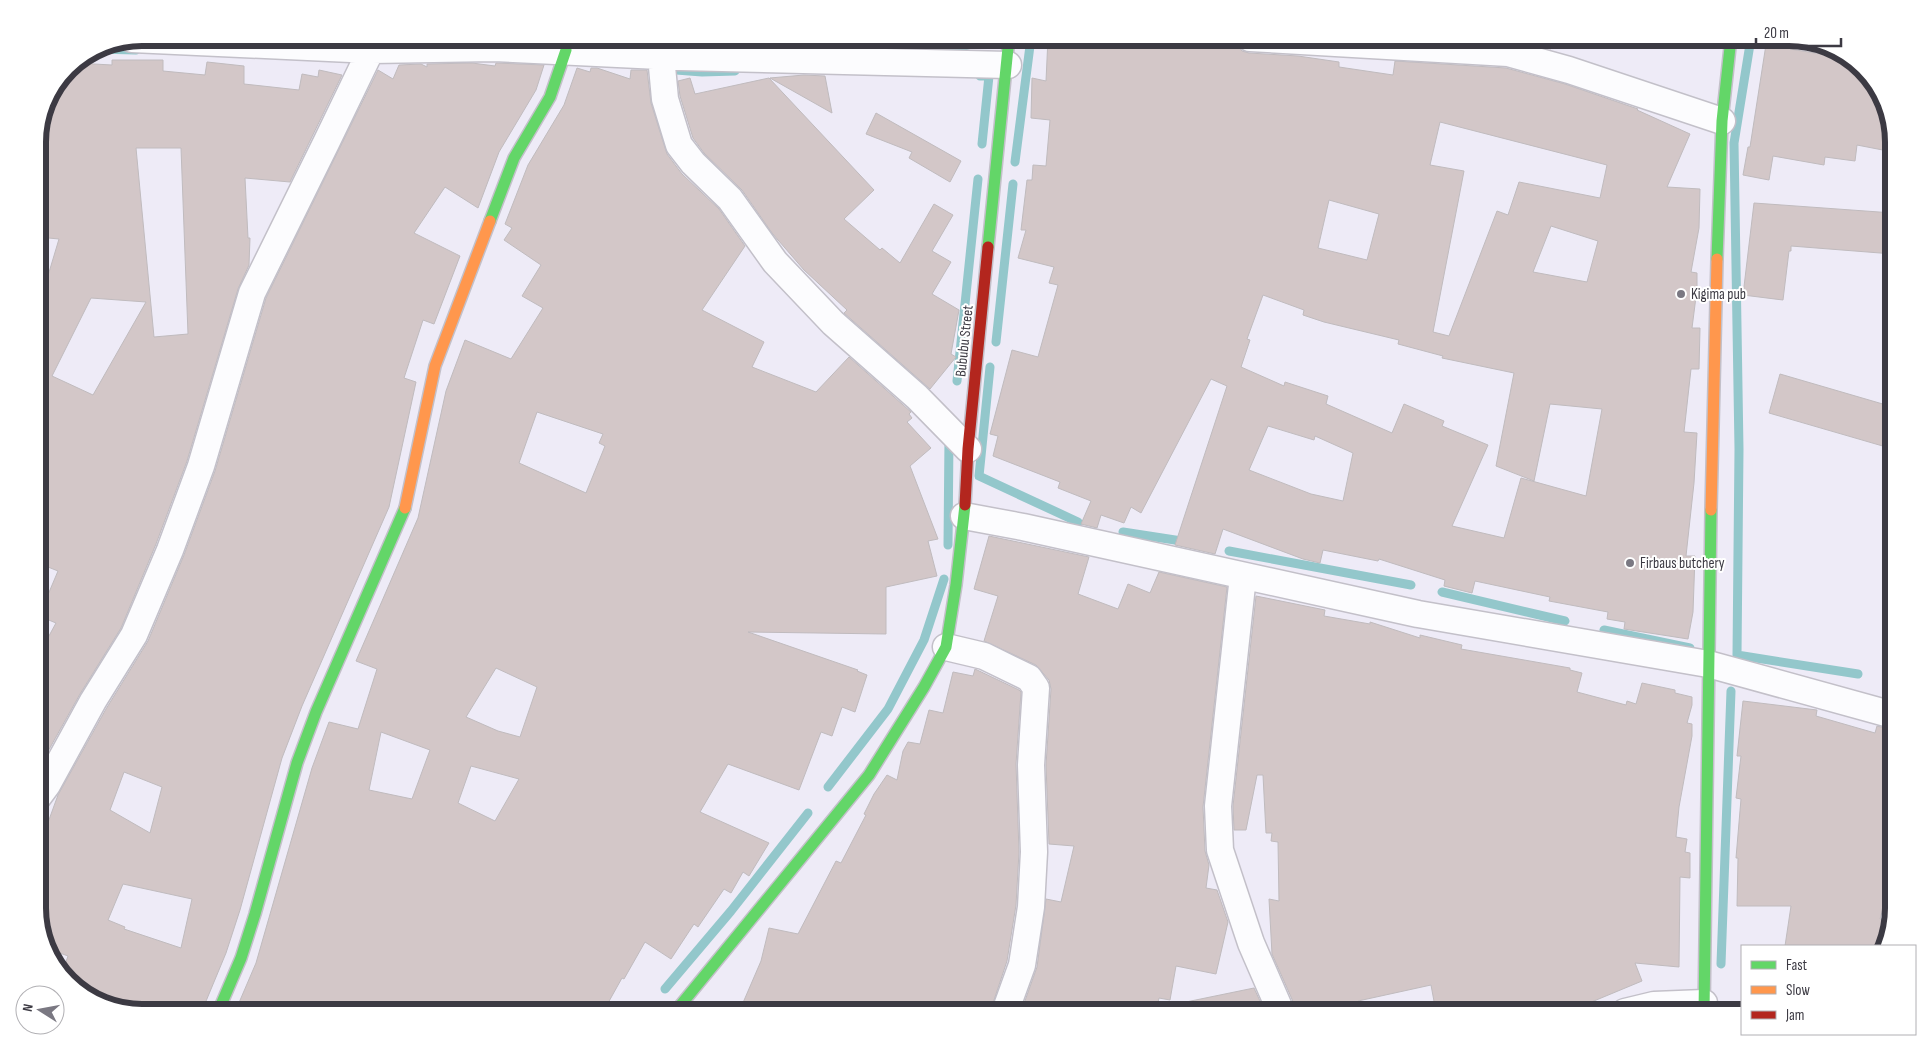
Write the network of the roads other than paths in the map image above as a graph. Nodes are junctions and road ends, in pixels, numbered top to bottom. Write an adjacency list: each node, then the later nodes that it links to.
1 (276, 46): 5 (street)
2 (1009, 46): 8 (street, Bububu Street)
3 (1388, 46): 9 (street)
4 (1730, 46): 9 (street)
5 (372, 50): 6 (street); 16 (street)
6 (566, 50): 7 (street); 17 (street)
7 (661, 56): 8 (street); 10 (street)
8 (1008, 65): 10 (street, Bububu Street)
9 (1722, 121): 14 (street)
10 (968, 449): 11 (street, Bububu Street)
11 (964, 516): 12 (street); 13 (street, Bububu Street)
12 (1243, 576): 14 (street); 20 (street)
13 (946, 647): 18 (street, Bububu Street); 19 (street)
14 (1708, 664): 15 (street); 21 (street)
15 (1885, 713)
16 (46, 786)
17 (221, 1004)
18 (682, 1004)
19 (1008, 1004)
20 (1278, 1004)
21 (1704, 1004)

